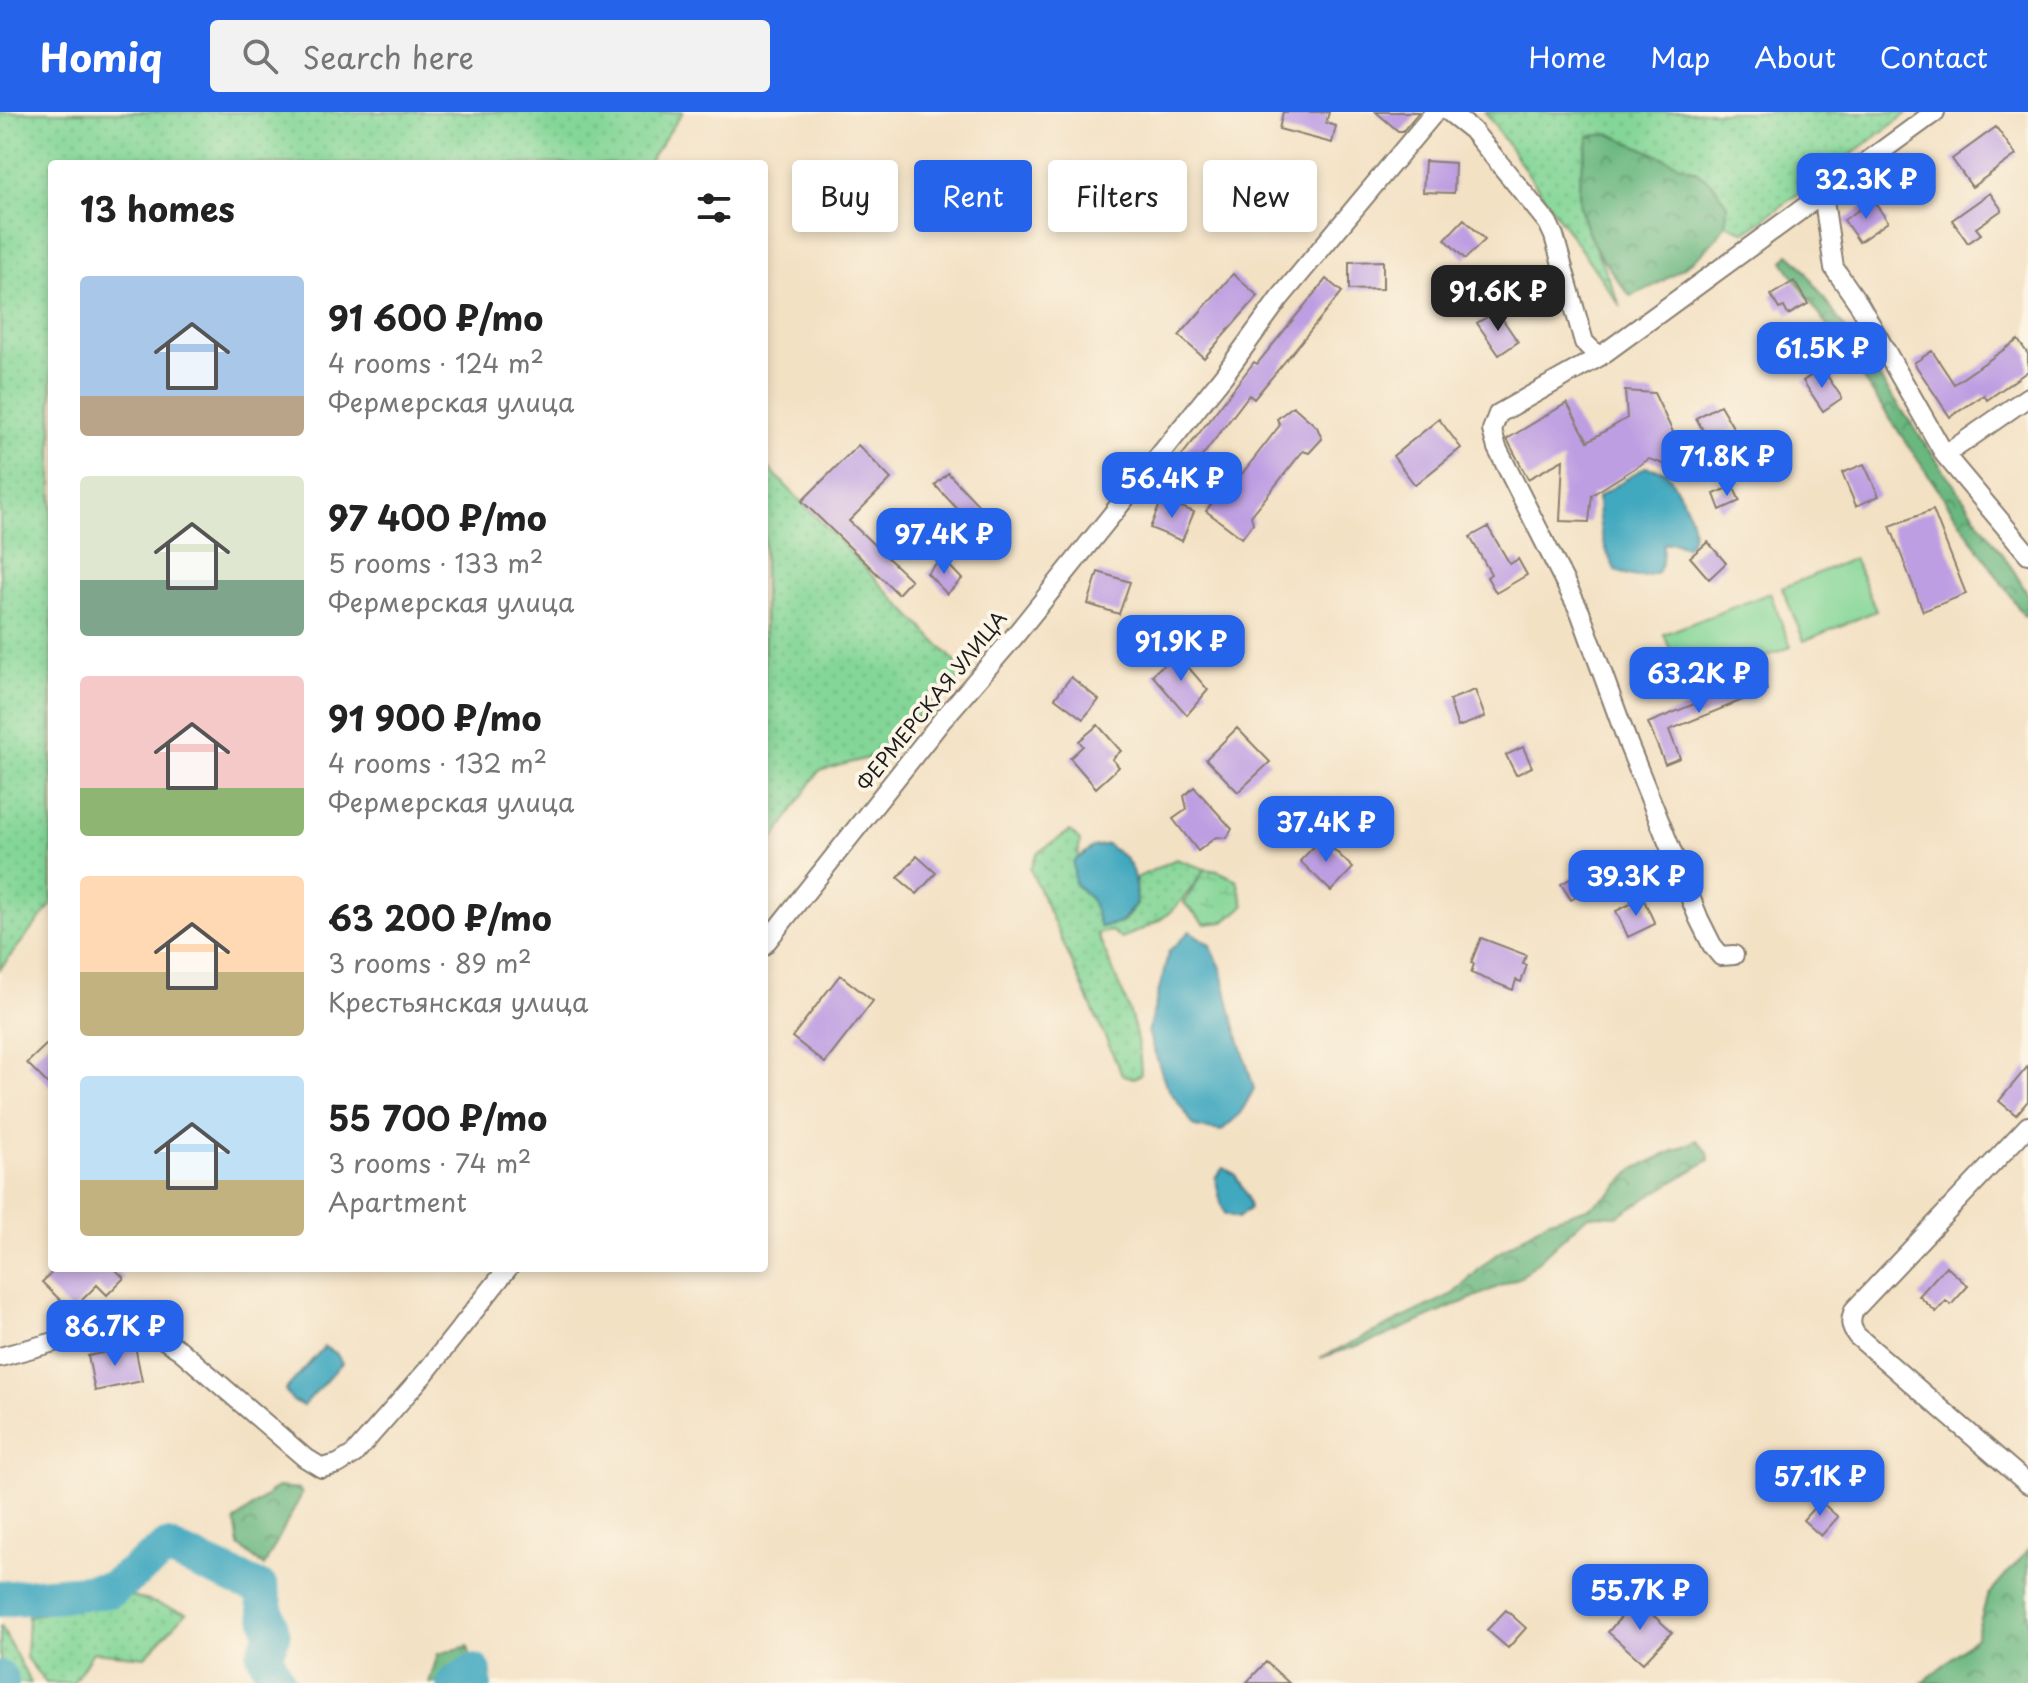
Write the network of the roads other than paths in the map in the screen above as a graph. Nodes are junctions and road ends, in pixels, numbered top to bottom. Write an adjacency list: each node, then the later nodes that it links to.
1 (1435, 112): 9 (street, ФЕРМЕРСКАЯ УЛИЦА)
2 (1449, 112): 5 (street)
3 (1935, 112): 4 (street)
4 (1823, 194): 5 (street); 7 (street)
5 (1599, 357): 10 (street)
6 (2028, 397): 7 (street)
7 (1945, 455): 8 (street)
8 (2028, 554)
9 (768, 940)
10 (1734, 955)
11 (2028, 1126): 14 (street)
12 (505, 1272): 13 (street)
13 (0, 1357)
14 (2028, 1484)

